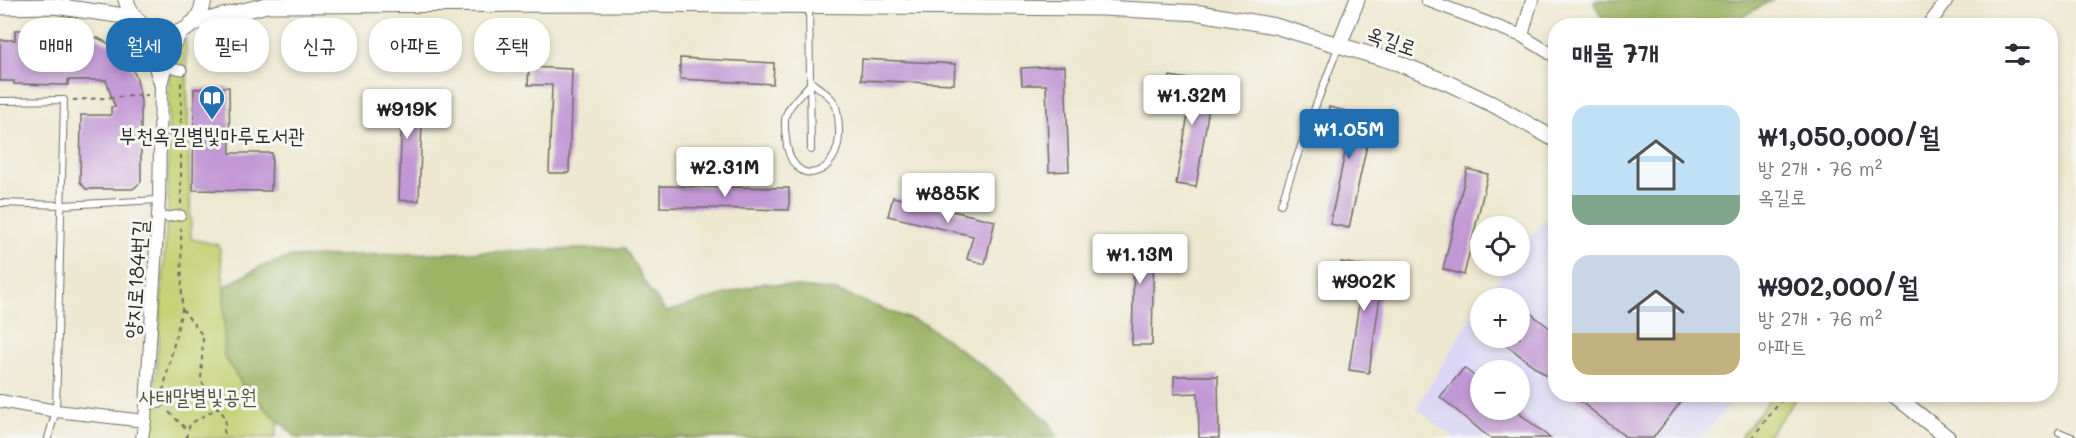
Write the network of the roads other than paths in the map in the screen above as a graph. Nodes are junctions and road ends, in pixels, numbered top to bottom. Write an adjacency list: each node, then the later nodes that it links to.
1 (126, 0): 12 (street)
2 (204, 0): 14 (street)
3 (1357, 0): 17 (street)
4 (1426, 0): 16 (street)
5 (1532, 0): 16 (street)
6 (1947, 0): 13 (street)
7 (61, 3): 10 (street); 11 (street)
8 (262, 3): 9 (street, 옥길로); 14 (street, 옥길로)
9 (809, 3): 17 (street, 옥길로); 20 (lane)
10 (0, 7)
11 (121, 18)
12 (135, 18)
13 (1934, 18)
14 (188, 27): 15 (street, 옥길로); 21 (street)
15 (182, 29)
16 (1522, 36): 18 (street)
17 (1339, 45): 23 (street, 옥길로); 27 (lane)
18 (1548, 52)
19 (154, 72): 21 (street)
20 (811, 82): 20 (lane); 24 (lane)
21 (160, 89): 25 (street)
22 (0, 101): 28 (lane)
23 (1548, 135)
24 (812, 150)
25 (159, 200): 28 (lane, 양지로184번길); 34 (street, 양지로184번길)
26 (0, 203): 28 (lane, 양지로184번길)
27 (1281, 204)
28 (63, 205): 33 (lane)
29 (181, 215): 30 (street)
30 (168, 217)
31 (0, 401): 33 (street)
32 (1903, 402): 38 (street)
33 (56, 411): 34 (street); 36 (lane)
34 (145, 421): 37 (street, 양지로184번길)
35 (2058, 432): 39 (lane)
36 (48, 438)
37 (142, 438)
38 (1948, 438)
39 (2074, 438)

